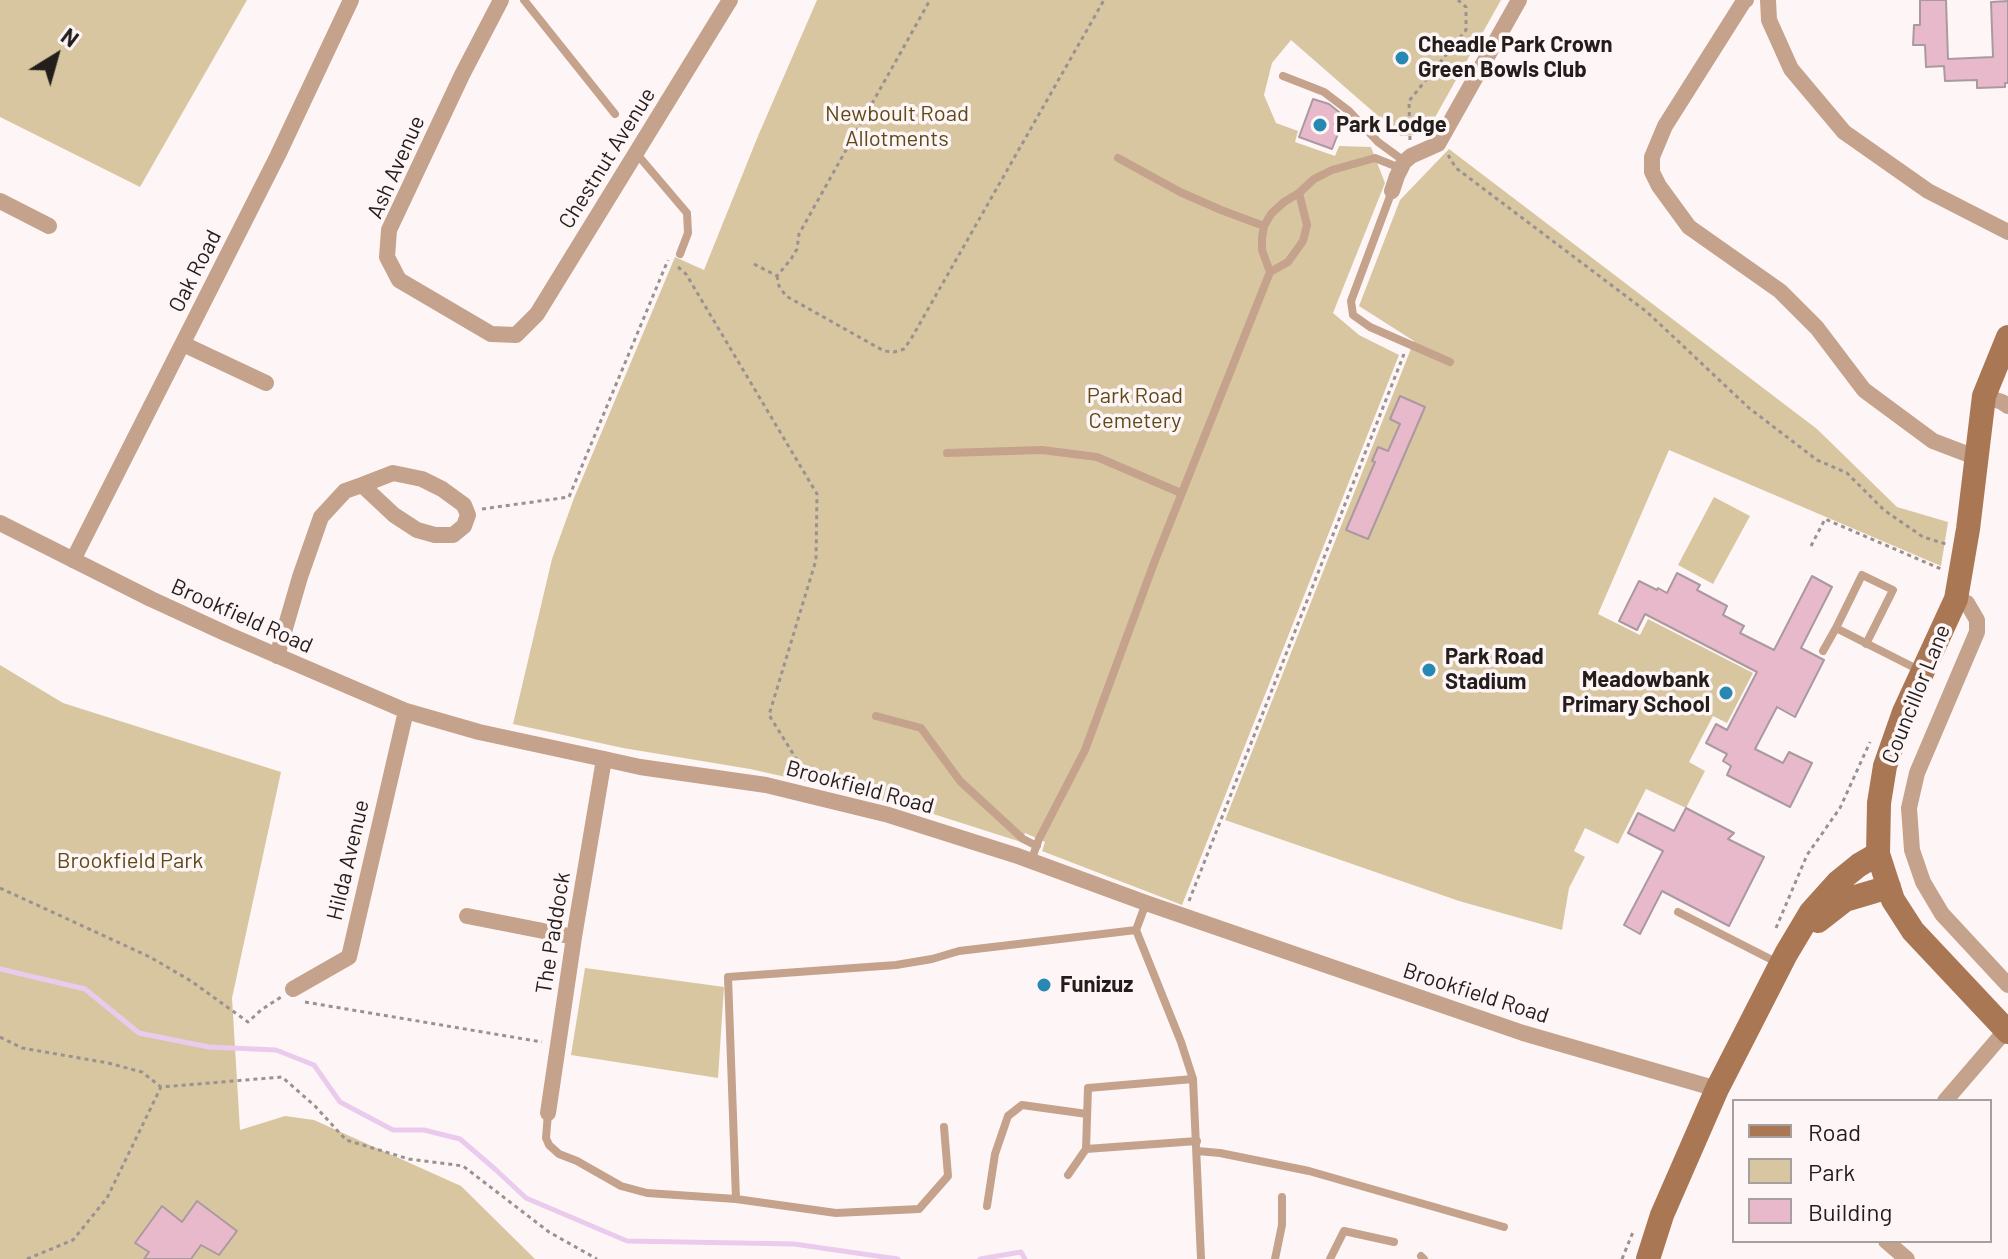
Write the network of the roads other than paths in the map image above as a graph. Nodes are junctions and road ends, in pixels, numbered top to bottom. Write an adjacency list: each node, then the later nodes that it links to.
1 (351, 0): 23 (street, Oak Road)
2 (501, 0): 21 (street, Ash Avenue)
3 (524, 0): 9 (lane)
4 (730, 0): 10 (street, Chestnut Avenue)
5 (1519, 0): 12 (street)
6 (1746, 0): 29 (street)
7 (1768, 0): 18 (street)
8 (1283, 76): 12 (lane)
9 (615, 114)
10 (636, 153): 19 (lane); 21 (street, Chestnut Avenue)
11 (1118, 158): 17 (lane)
12 (1405, 162): 13 (street); 14 (lane)
13 (1392, 191): 24 (lane)
14 (1299, 193): 17 (lane); 20 (lane)
15 (0, 201): 16 (street)
16 (49, 226)
17 (1264, 226): 20 (lane)
18 (2008, 232)
19 (680, 254)
20 (1270, 272): 31 (lane)
21 (516, 335)
22 (2008, 337): 26 (street, Councillor Lane)
23 (183, 344): 25 (street); 33 (street, Oak Road)
24 (1450, 362)
25 (266, 383)
26 (1984, 396): 27 (street); 29 (street, Councillor Lane)
27 (2008, 406)
28 (947, 453): 31 (lane)
29 (1975, 457): 34 (street, Councillor Lane)
30 (362, 485): 30 (street); 38 (street)
31 (1181, 493): 43 (lane)
32 (0, 523): 33 (street, Brookfield Road)
33 (73, 560): 38 (street, Brookfield Road)
34 (1958, 587): 39 (street, Councillor Lane); 52 (street, Councillor Lane)
35 (1836, 628): 36 (lane); 36 (lane); 37 (lane)
36 (1866, 644): 39 (lane)
37 (1823, 651)
38 (277, 656): 40 (street, Brookfield Road)
39 (1923, 672): 44 (street, Councillor Lane)
40 (406, 711): 42 (street, Brookfield Road); 53 (street, Hilda Avenue)
41 (876, 716): 43 (lane)
42 (604, 759): 43 (street, Brookfield Road); 50 (street, The Paddock)
43 (1034, 853): 46 (street, Brookfield Road)
44 (1878, 854): 45 (street, Councillor Lane); 51 (street)
45 (1889, 887): 51 (street); 54 (street, Councillor Lane)
46 (1146, 903): 49 (lane); 56 (street, Brookfield Road)
47 (1678, 912): 51 (lane)
48 (467, 916): 50 (street)
49 (1136, 930): 55 (lane); 66 (lane)
50 (574, 937): 58 (street, The Paddock)
51 (1777, 958): 56 (street)
52 (2008, 985)
53 (294, 994)
54 (2007, 1031): 57 (street)
55 (1193, 1079): 59 (lane); 61 (lane)
56 (1717, 1089): 74 (street)
57 (1947, 1099)
58 (548, 1113): 66 (lane)
59 (1087, 1114): 62 (lane); 67 (lane)
60 (944, 1127): 66 (lane)
61 (1197, 1141): 62 (lane); 63 (lane)
62 (1086, 1149): 64 (lane)
63 (1197, 1151): 68 (lane); 71 (lane)
64 (1068, 1175)
65 (1282, 1197): 72 (lane)
66 (736, 1199)
67 (987, 1206)
68 (1504, 1227)
69 (1394, 1242): 73 (lane)
70 (1888, 1243): 75 (street)
71 (1201, 1259)
72 (1275, 1259)
73 (1330, 1259)
74 (1648, 1259)
75 (1907, 1259)

